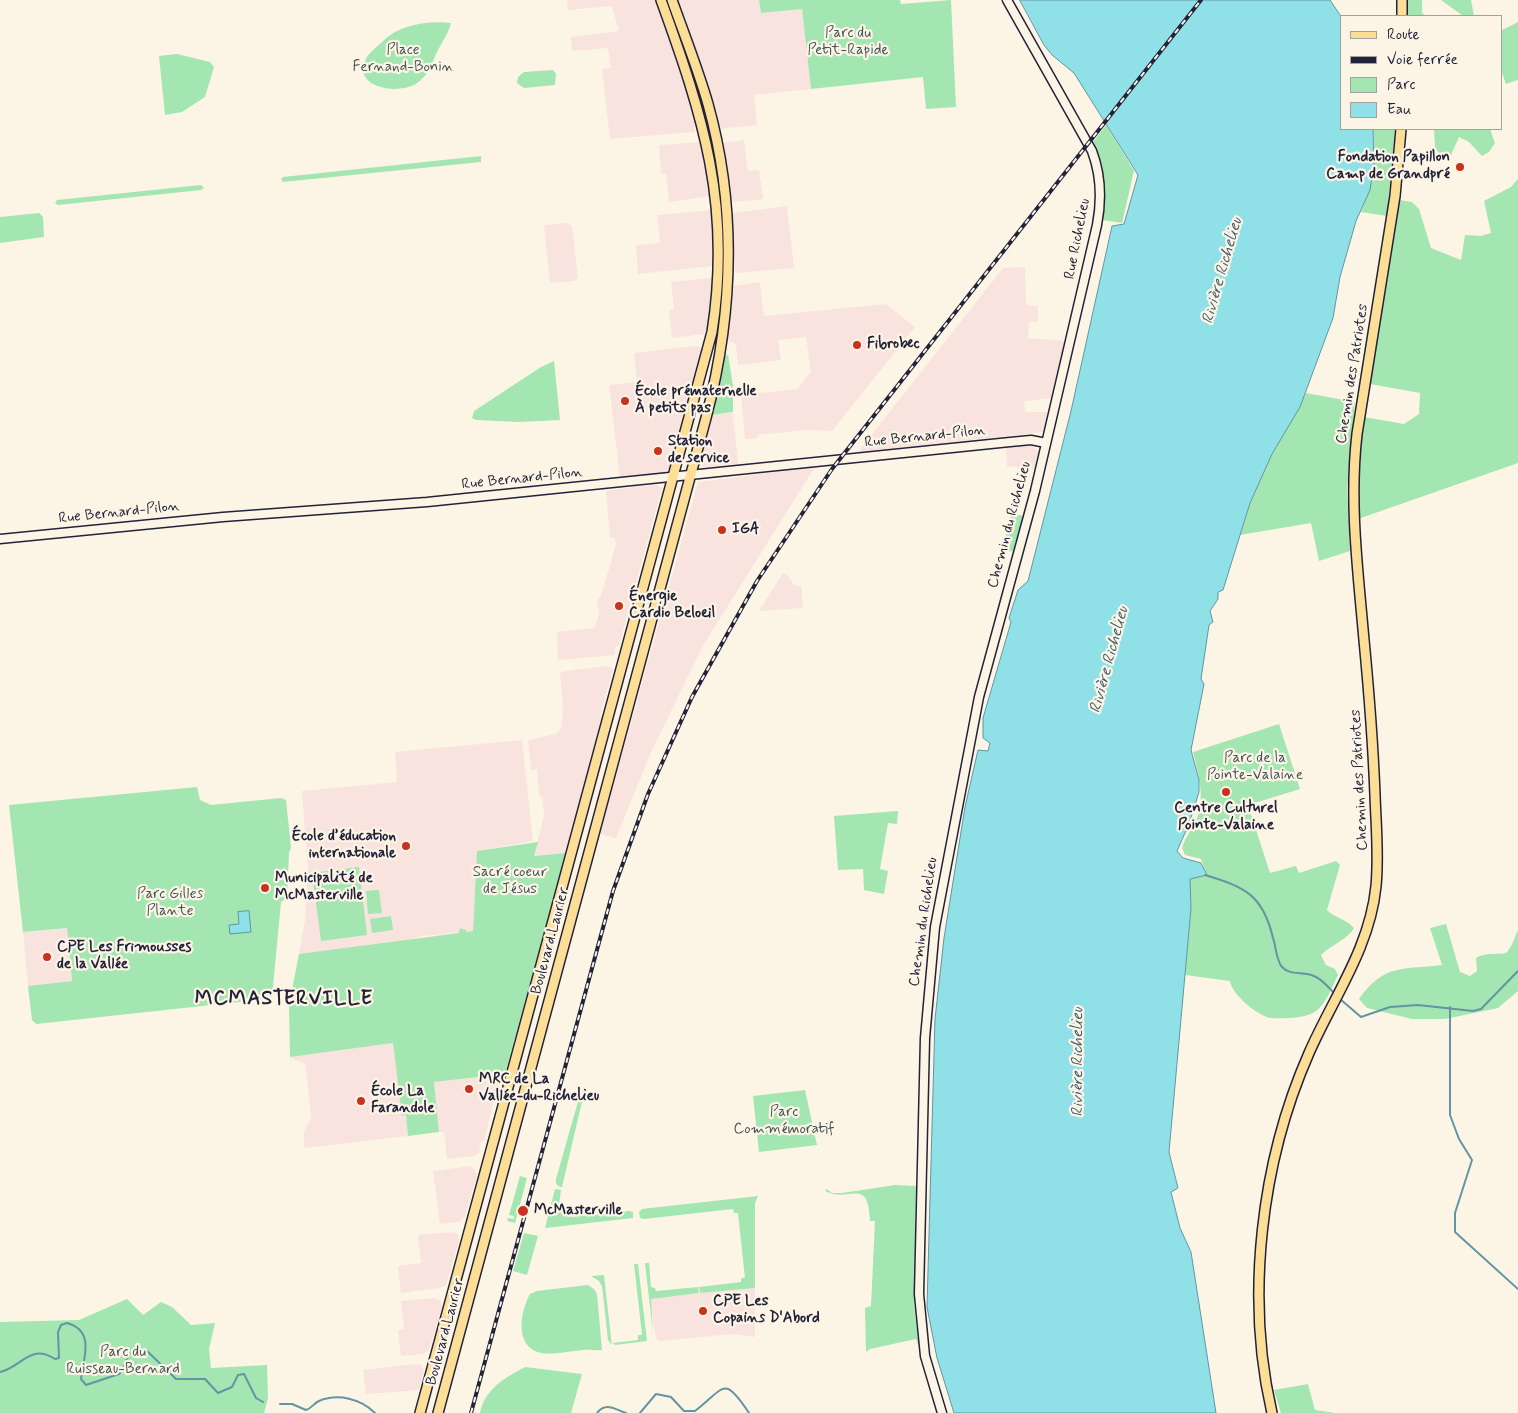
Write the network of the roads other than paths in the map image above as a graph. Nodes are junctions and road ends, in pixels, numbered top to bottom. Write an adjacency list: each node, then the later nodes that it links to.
1 (661, 0): 9 (main road, Boulevard Laurier)
2 (672, 0): 8 (main road, Boulevard Laurier)
3 (1008, 0): 7 (main road, Rue Richelieu)
4 (1402, 0): 5 (main road)
5 (1402, 15)
6 (1401, 130): 14 (main road, Chemin des Patriotes)
7 (1046, 443): 8 (main road, Rue Bernard-Pilon); 13 (main road, Chemin du Richelieu)
8 (690, 475): 9 (main road, Rue Bernard-Pilon); 12 (main road, Boulevard Laurier)
9 (674, 477): 10 (main road, Rue Bernard-Pilon); 11 (main road, Boulevard Laurier)
10 (0, 539)
11 (420, 1413)
12 (438, 1413)
13 (942, 1413)
14 (1272, 1413)

